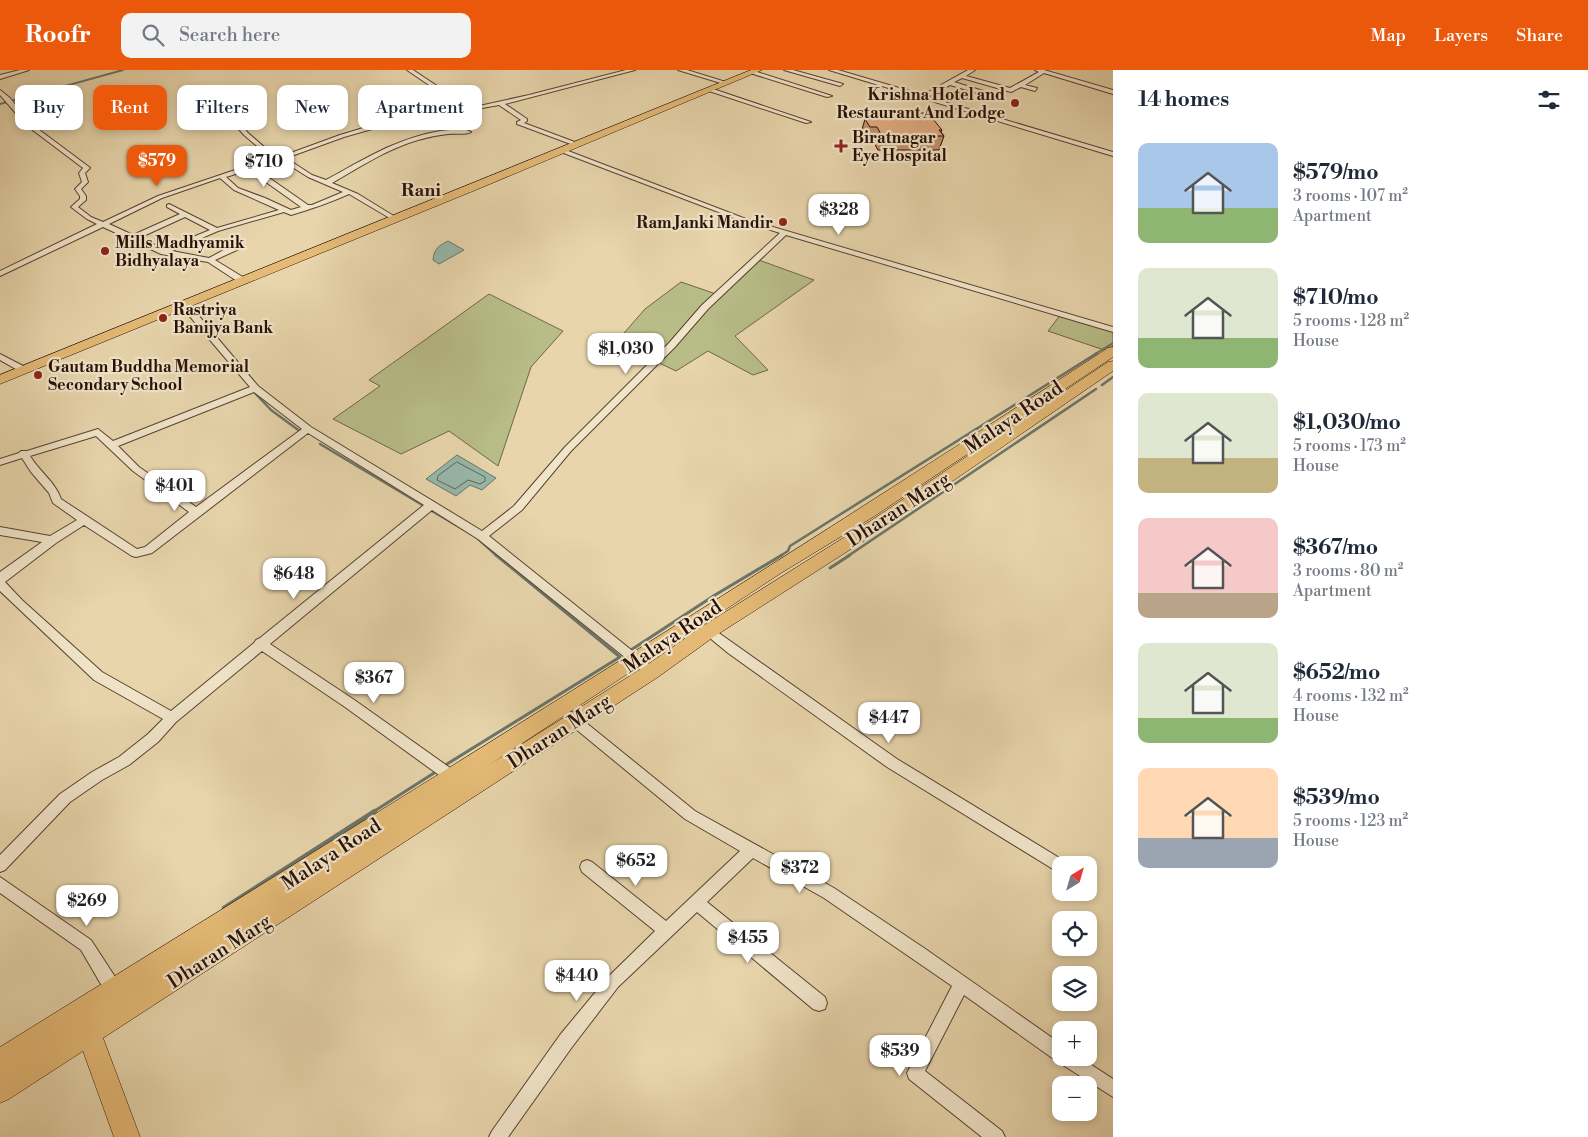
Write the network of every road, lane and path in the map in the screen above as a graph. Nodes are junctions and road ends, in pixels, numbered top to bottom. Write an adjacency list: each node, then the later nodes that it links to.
1 (26, 70): 13 (street)
2 (410, 70): 17 (street)
3 (632, 70): 26 (street)
4 (682, 70): 14 (street)
5 (787, 70): 11 (street)
6 (821, 70): 11 (street)
7 (832, 70): 24 (street)
8 (972, 70): 12 (street)
9 (755, 71): 14 (main road); 23 (street)
10 (1040, 71): 18 (street); 22 (street)
11 (809, 76): 15 (street)
12 (962, 76): 16 (street); 18 (street)
13 (0, 77)
14 (726, 83): 20 (main road)
15 (840, 84)
16 (950, 84): 24 (street); 25 (street)
17 (432, 85)
18 (1020, 85): 19 (street)
19 (1035, 89)
20 (711, 90): 28 (street); 33 (main road)
21 (0, 92): 46 (street)
22 (1113, 92)
23 (830, 96)
24 (924, 97): 35 (street)
25 (1001, 98)
26 (499, 103): 27 (street); 33 (street)
27 (482, 107)
28 (808, 122)
29 (243, 130): 36 (street)
30 (360, 130): 36 (street)
31 (458, 131): 32 (street); 39 (street)
32 (468, 132)
33 (578, 145): 34 (main road)
34 (563, 152): 45 (main road); 48 (street)
35 (1113, 154)
36 (279, 159): 37 (street); 39 (street)
37 (249, 168): 38 (street); 42 (street)
38 (221, 176): 43 (street); 46 (street)
39 (326, 183): 40 (street)
40 (349, 192): 42 (street); 45 (street)
41 (169, 206): 44 (street)
42 (306, 206): 43 (street)
43 (285, 210): 47 (street)
44 (184, 215): 47 (street); 49 (street)
45 (395, 219): 54 (main road)
46 (102, 224): 49 (street); 53 (street)
47 (216, 230): 51 (street)
48 (785, 232): 56 (street); 72 (street)
49 (133, 238): 51 (street)
50 (236, 248): 52 (street)
51 (164, 252): 52 (street)
52 (210, 260): 54 (street)
53 (0, 274)
54 (243, 281): 55 (main road)
55 (184, 304): 60 (main road); 62 (street)
56 (1113, 330)
57 (1113, 351): 63 (main road, Malaya Road)
58 (0, 357): 60 (street)
59 (1113, 365): 63 (main road, Dharan Marg)
60 (24, 370): 61 (main road)
61 (0, 380)
62 (254, 388): 64 (street); 65 (street)
63 (1038, 409): 76 (main road, Dharan Marg); 78 (main road, Malaya Road)
64 (308, 429): 68 (street); 69 (street)
65 (112, 445): 66 (street); 69 (street)
66 (24, 453): 67 (street); 70 (street)
67 (0, 462)
68 (432, 504): 72 (street); 77 (street)
69 (196, 512): 70 (street)
70 (84, 520): 73 (street)
71 (0, 531): 73 (street)
72 (482, 536): 78 (street)
73 (52, 540): 74 (street)
74 (0, 580)
75 (0, 584): 80 (street)
76 (709, 630): 78 (main road, Dharan Marg); 84 (street)
77 (260, 643): 80 (street); 81 (street)
78 (644, 666): 79 (main road, Dharan Marg)
79 (568, 715): 81 (main road, Malaya Road); 82 (main road, Dharan Marg); 83 (street)
80 (172, 718): 85 (street)
81 (452, 777): 82 (street); 91 (main road, Malaya Road)
82 (468, 790): 93 (main road, Dharan Marg)
83 (752, 849): 88 (street); 90 (street)
84 (1052, 861)
85 (0, 865)
86 (587, 867): 89 (street)
87 (0, 884): 91 (street)
88 (696, 902): 89 (street); 92 (street)
89 (666, 930): 101 (street)
90 (962, 982): 95 (street); 102 (street)
91 (115, 991): 93 (street); 94 (main road, Malaya Road)
92 (818, 1003)
93 (125, 1011): 94 (main road, Dharan Marg)
94 (85, 1022): 96 (main road, Malaya Road); 99 (main road, Dharan Marg); 100 (main road)
95 (1052, 1047)
96 (0, 1062)
97 (1079, 1066): 98 (street)
98 (1113, 1088)
99 (0, 1090)
100 (128, 1137)
101 (498, 1137)
102 (996, 1137)

